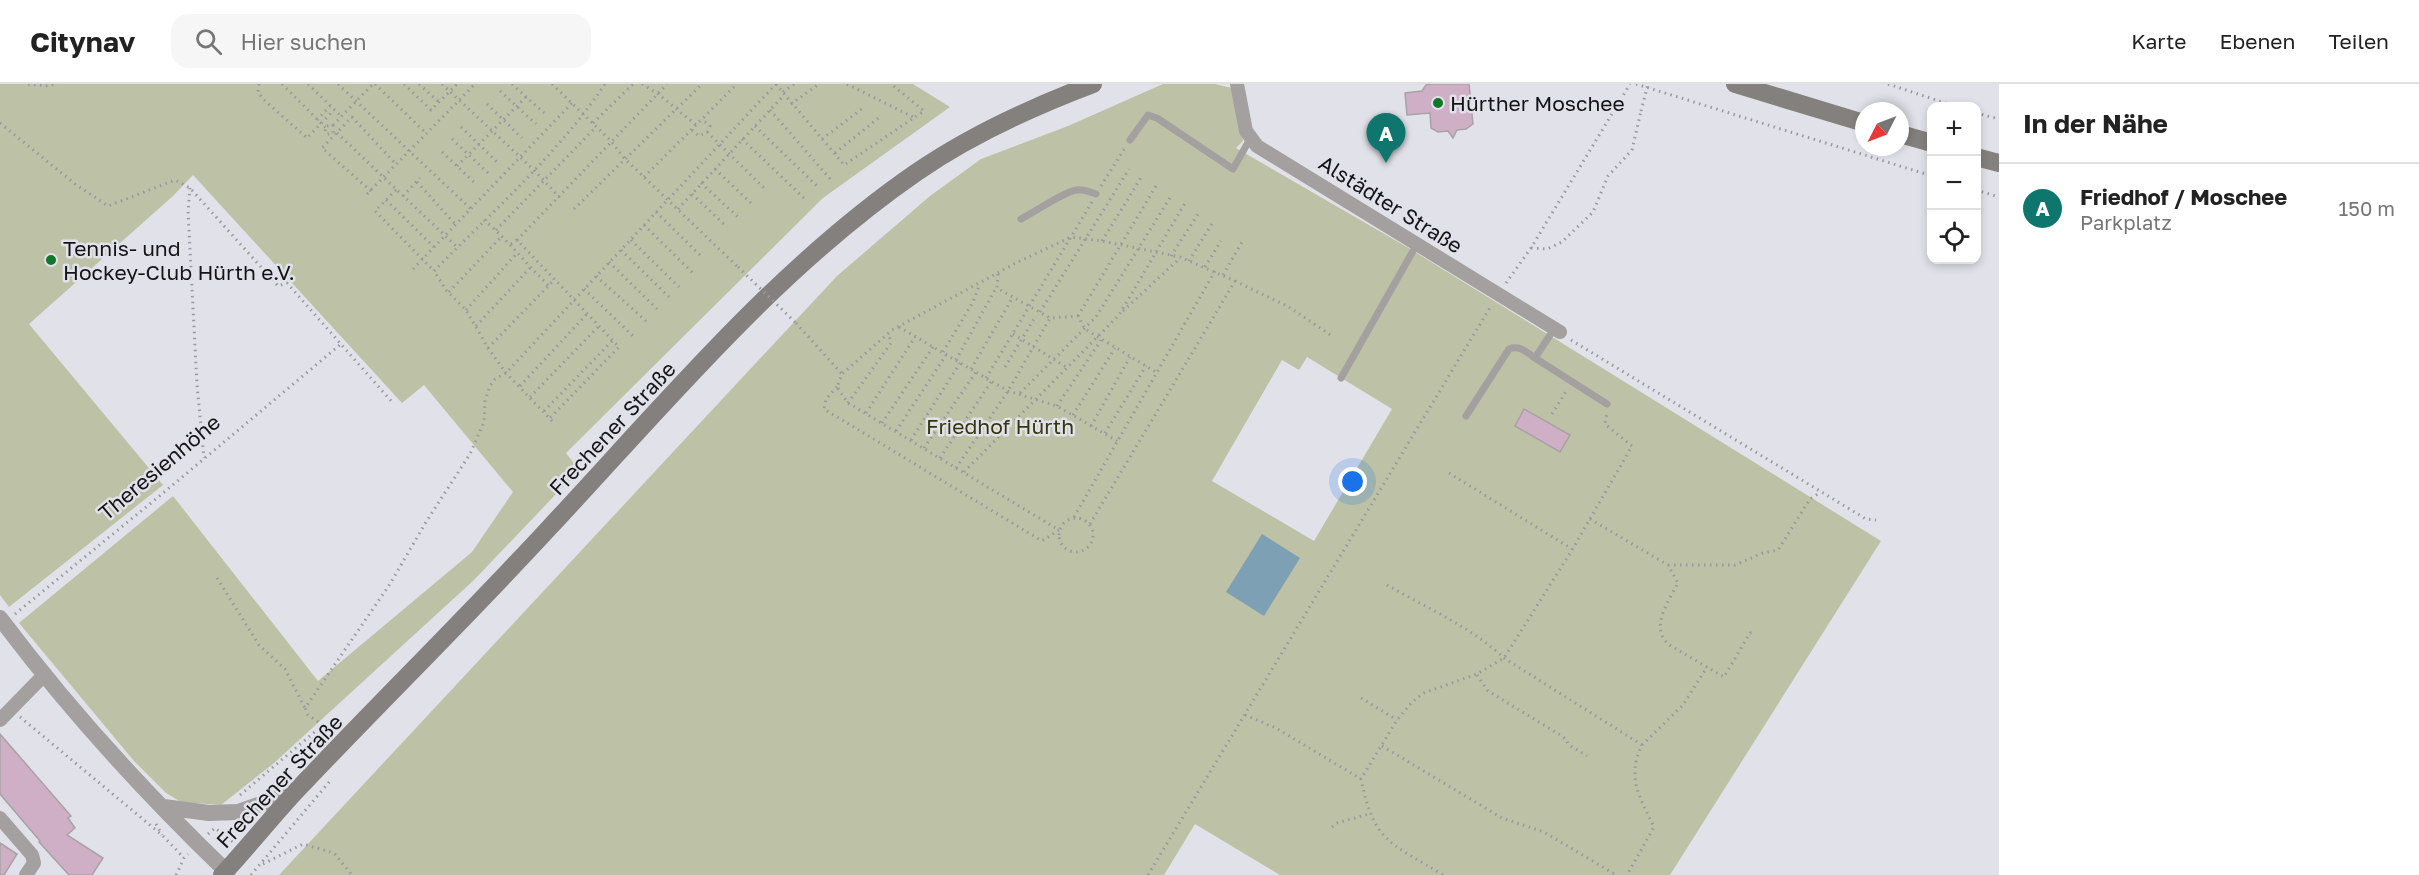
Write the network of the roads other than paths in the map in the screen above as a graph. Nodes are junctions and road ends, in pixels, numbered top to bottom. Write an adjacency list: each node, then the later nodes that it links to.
1 (1093, 84): 22 (main road, Frechener Straße)
2 (1237, 84): 6 (street)
3 (1735, 84): 4 (main road)
4 (1855, 120)
5 (1909, 137): 8 (main road)
6 (1250, 139): 7 (lane); 13 (street, Alstädter Straße)
7 (1130, 140)
8 (1927, 142)
9 (1981, 158): 10 (main road)
10 (1999, 164)
11 (1096, 194): 12 (lane)
12 (1021, 219)
13 (1419, 242): 14 (street, Alstädter Straße); 16 (lane)
14 (1557, 330): 15 (lane)
15 (1535, 358): 17 (lane); 18 (lane)
16 (1341, 378)
17 (1607, 404)
18 (1466, 416)
19 (2, 620): 20 (street)
20 (45, 674): 21 (street); 23 (street)
21 (0, 720)
22 (296, 792): 23 (street); 25 (main road, Frechener Straße)
23 (164, 807): 25 (street)
24 (0, 818): 26 (street)
25 (224, 873)
26 (26, 875)

